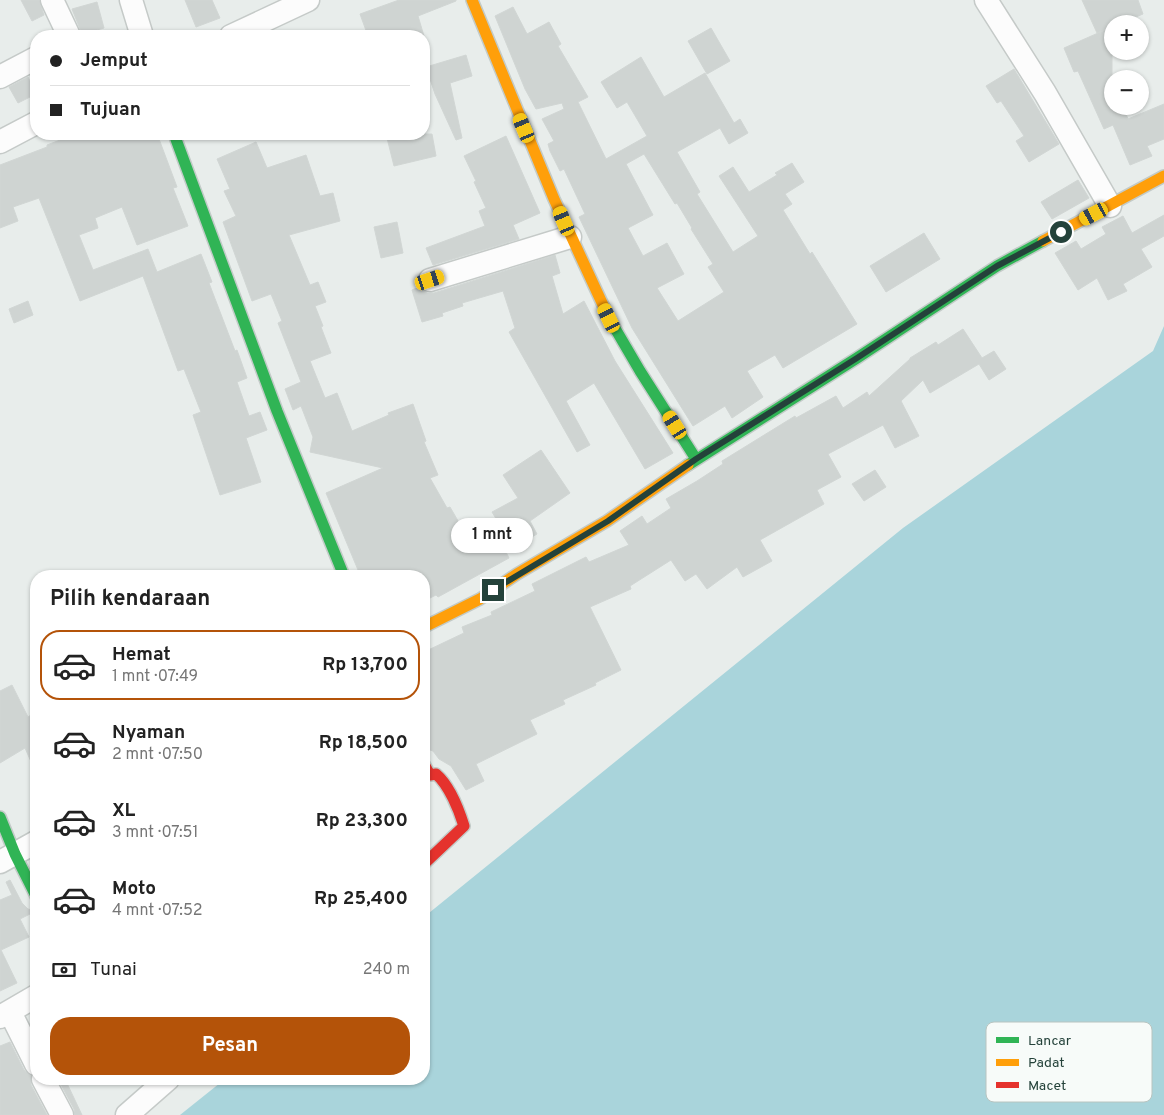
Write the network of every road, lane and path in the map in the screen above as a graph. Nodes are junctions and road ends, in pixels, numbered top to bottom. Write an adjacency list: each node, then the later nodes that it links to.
1 (52, 0): 6 (street)
2 (131, 0): 7 (street)
3 (308, 0): 8 (street)
4 (472, 0): 16 (street)
5 (986, 0): 15 (street)
6 (66, 30)
7 (140, 30)
8 (244, 30)
9 (30, 61): 10 (street)
10 (0, 77)
11 (30, 127): 13 (street)
12 (176, 140): 19 (street)
13 (0, 142)
14 (1164, 176): 15 (street)
15 (1110, 206): 18 (street)
16 (570, 237): 17 (street); 18 (street)
17 (430, 280)
18 (696, 459): 20 (street)
19 (341, 570)
20 (430, 624)
21 (430, 773): 25 (street)
22 (0, 817): 24 (street)
23 (30, 845): 24 (street)
24 (8, 858): 26 (street)
25 (430, 858)
26 (30, 888)
27 (30, 999): 28 (street)
28 (5, 1014): 29 (street)
29 (30, 1054)
30 (46, 1085): 32 (street)
31 (161, 1085): 33 (street)
32 (62, 1115)
33 (126, 1115)

